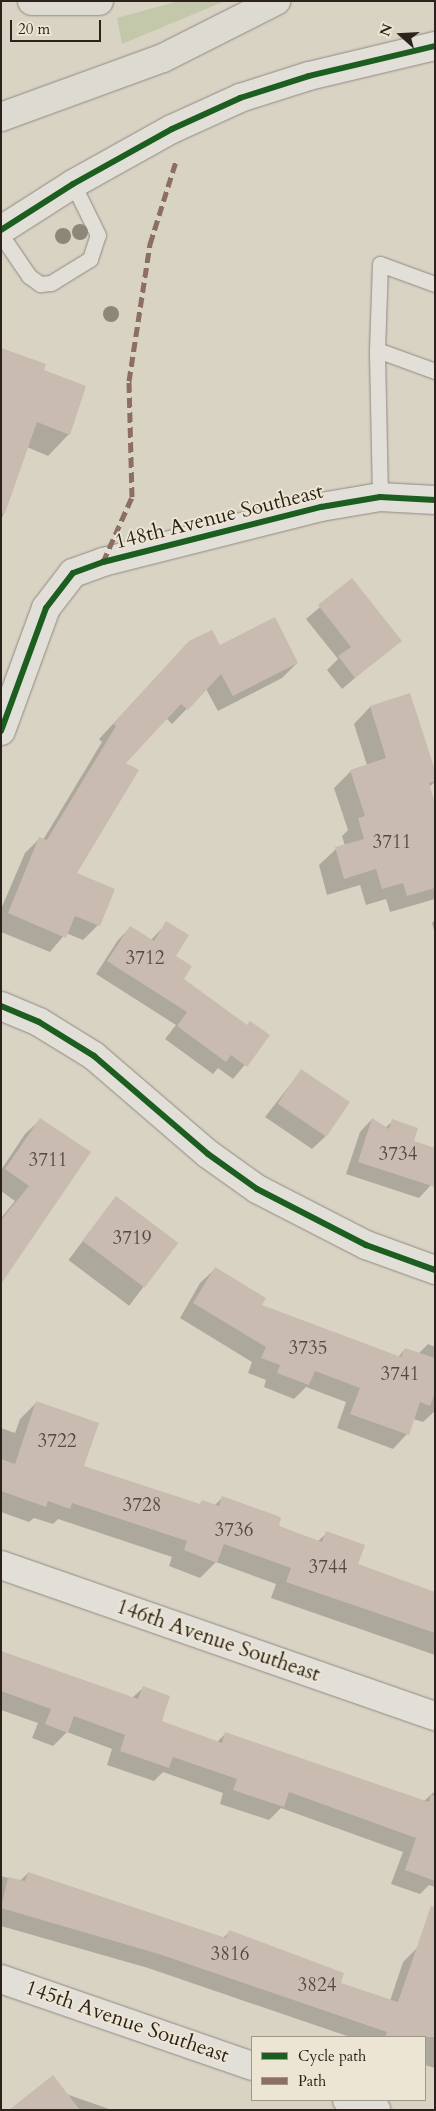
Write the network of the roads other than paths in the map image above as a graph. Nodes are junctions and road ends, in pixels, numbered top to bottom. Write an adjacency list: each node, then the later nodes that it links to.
1 (32, 1): 2 (highway)
2 (98, 1)
3 (276, 1): 5 (highway)
4 (435, 46): 6 (street)
5 (1, 117)
6 (73, 184): 7 (street); 8 (lane)
7 (1, 230)
8 (1, 235)
9 (435, 284): 10 (lane)
10 (377, 350): 11 (lane); 12 (lane)
11 (435, 370)
12 (380, 497): 13 (street, 148th Avenue Southeast); 14 (street, 148th Avenue Southeast)
13 (435, 500)
14 (1, 731)
15 (1, 1006): 16 (street)
16 (435, 1270)
17 (1, 1565): 18 (street, 146th Avenue Southeast)
18 (435, 1716)
19 (1, 1978): 20 (street, 145th Avenue Southeast)
20 (251, 2066)
21 (350, 2101): 22 (street)
22 (376, 2110)

